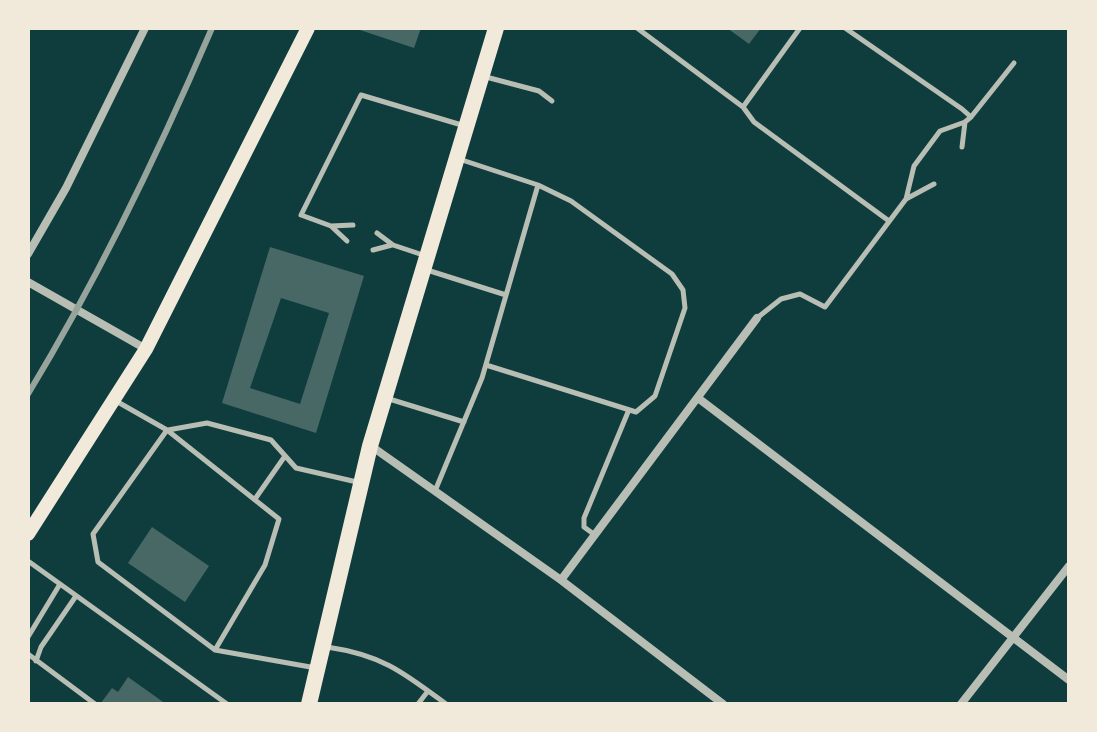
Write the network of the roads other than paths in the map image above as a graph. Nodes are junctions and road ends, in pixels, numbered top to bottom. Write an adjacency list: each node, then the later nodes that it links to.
1 (145, 28): 26 (street)
2 (308, 28): 31 (main road)
3 (496, 28): 9 (main road)
4 (637, 28): 7 (lane)
5 (800, 28): 11 (lane)
6 (845, 28): 12 (lane)
7 (646, 31): 11 (lane)
8 (1014, 63): 12 (lane)
9 (481, 76): 10 (lane); 13 (main road)
10 (552, 101)
11 (743, 107): 19 (lane)
12 (968, 120): 14 (lane); 18 (lane)
13 (466, 126): 15 (main road); 21 (lane)
14 (962, 147)
15 (457, 158): 17 (lane); 27 (main road)
16 (934, 184): 18 (lane)
17 (538, 185): 29 (lane); 36 (lane)
18 (906, 199): 19 (lane)
19 (889, 221): 30 (lane)
20 (353, 225): 21 (lane)
21 (331, 226): 23 (lane)
22 (377, 233): 24 (lane)
23 (347, 241)
24 (393, 245): 25 (lane); 27 (lane)
25 (373, 250)
26 (28, 254)
27 (425, 263): 29 (lane); 33 (main road)
28 (28, 282): 31 (street)
29 (506, 295): 32 (lane)
30 (757, 318): 34 (street)
31 (146, 349): 35 (main road)
32 (486, 365): 36 (lane); 37 (lane)
33 (385, 398): 37 (lane); 39 (main road)
34 (698, 398): 45 (street); 52 (street)
35 (116, 401): 38 (lane); 44 (main road)
36 (628, 412): 45 (lane)
37 (464, 422): 42 (lane)
38 (167, 430): 40 (lane); 43 (lane); 54 (lane)
39 (370, 446): 41 (main road); 42 (street)
40 (285, 456): 41 (lane); 43 (lane)
41 (361, 483): 53 (main road)
42 (435, 491): 48 (street)
43 (255, 499): 54 (lane)
44 (28, 534)
45 (595, 535): 48 (street)
46 (28, 561): 49 (lane)
47 (1069, 566): 52 (street)
48 (561, 580): 65 (street)
49 (60, 584): 50 (lane); 51 (lane)
50 (76, 596): 56 (lane); 61 (lane)
51 (28, 637)
52 (1013, 639): 58 (street); 66 (street)
53 (322, 646): 57 (main road); 59 (lane)
54 (215, 650): 57 (lane)
55 (28, 654): 56 (lane)
56 (36, 661): 60 (lane)
57 (317, 668): 62 (main road)
58 (1069, 680)
59 (428, 691): 63 (lane); 64 (lane)
60 (95, 704)
61 (227, 704)
62 (309, 704)
63 (418, 704)
64 (446, 704)
65 (723, 704)
66 (961, 704)

